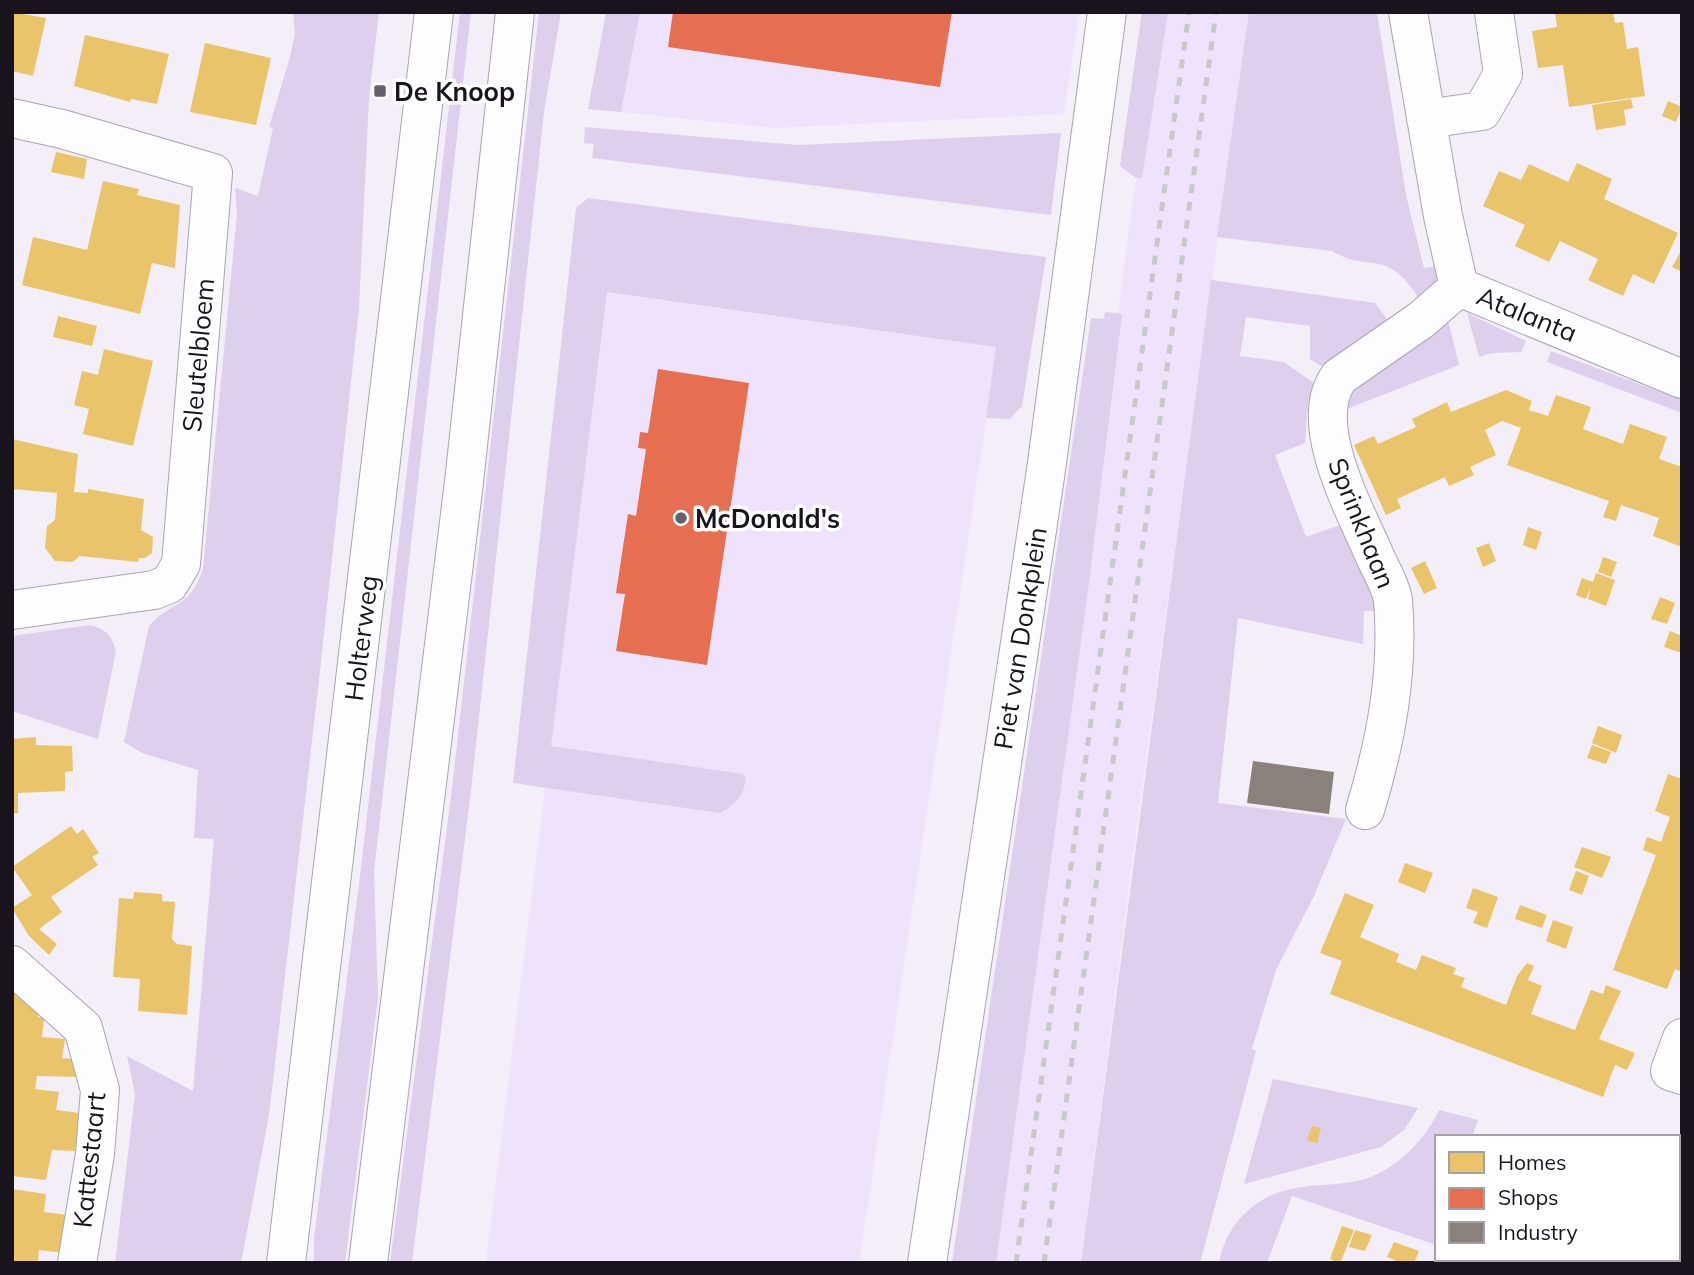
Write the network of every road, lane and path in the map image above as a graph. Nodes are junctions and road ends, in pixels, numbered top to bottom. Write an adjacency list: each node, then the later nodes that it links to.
1 (434, 12): 17 (street, Holterweg)
2 (515, 12): 18 (street)
3 (1107, 12): 19 (street, Piet van Donkplein)
4 (1408, 12): 7 (street)
5 (1494, 12): 7 (street)
6 (12, 118): 11 (street, Sleutelbloem)
7 (1426, 119): 8 (street)
8 (1459, 287): 9 (street, Atalanta); 10 (street, Atalanta)
9 (1682, 379)
10 (1330, 443): 12 (street, Sprinkhaan)
11 (12, 610)
12 (1365, 810)
13 (12, 965): 16 (street, Kattestaart)
14 (1682, 1038): 15 (street)
15 (1682, 1075)
16 (77, 1263)
17 (286, 1263)
18 (368, 1263)
19 (927, 1263)

